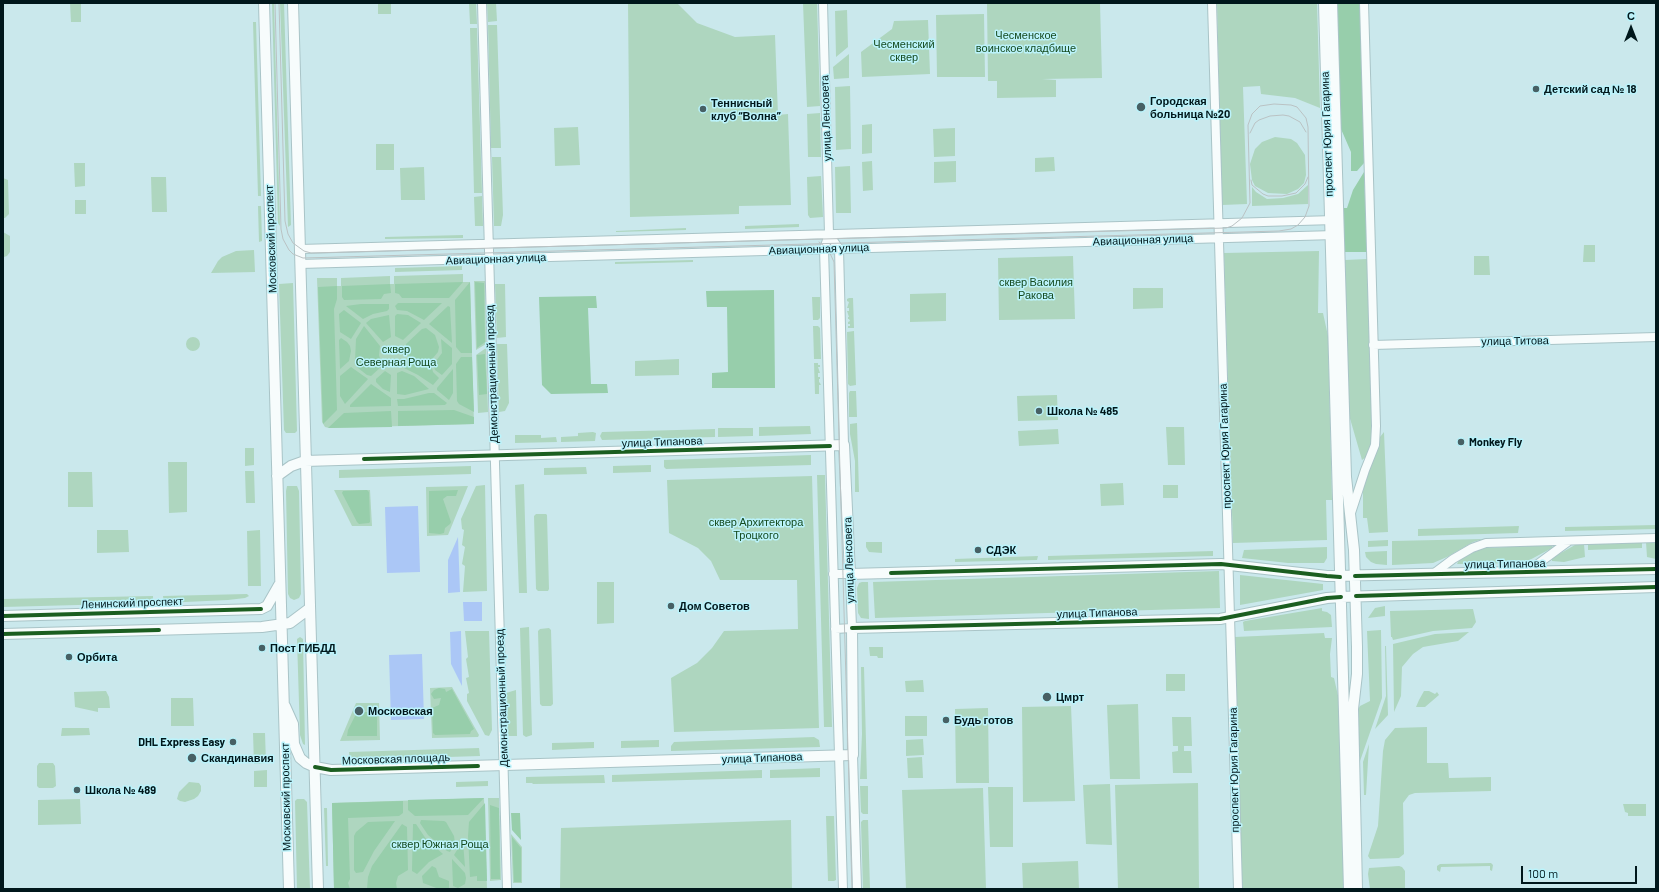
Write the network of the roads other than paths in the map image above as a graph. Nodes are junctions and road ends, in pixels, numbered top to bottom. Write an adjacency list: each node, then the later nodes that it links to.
1 (264, 3): 26 (main road, Московский проспект)
2 (293, 3): 15 (main road)
3 (482, 3): 14 (street, Демонстрационный проезд)
4 (823, 3): 11 (street, улица Ленсовета)
5 (1212, 3): 10 (street, проспект Юрия Гагарина)
6 (1324, 3): 9 (main road, проспект Юрия Гагарина)
7 (1332, 3): 9 (main road, проспект Юрия Гагарина)
8 (1364, 3): 21 (street, проспект Юрия Гагарина)
9 (1334, 220): 10 (street, Авиационная улица); 12 (main road, проспект Юрия Гагарина)
10 (1218, 223): 11 (street, Авиационная улица); 13 (street, проспект Юрия Гагарина)
11 (830, 234): 14 (street, Авиационная улица); 16 (street, улица Ленсовета); 17 (street, улица Ленсовета)
12 (1335, 235): 13 (street, Авиационная улица); 27 (main road, проспект Юрия Гагарина); 37 (main road, проспект Юрия Гагарина)
13 (1219, 238): 17 (street, Авиационная улица); 30 (street, проспект Юрия Гагарина)
14 (489, 243): 15 (street, Авиационная улица); 18 (street, Демонстрационный проезд)
15 (300, 249): 19 (main road)
16 (824, 249): 17 (street, Авиационная улица); 18 (street, Авиационная улица); 23 (street, улица Ленсовета)
17 (839, 249): 22 (street, улица Ленсовета)
18 (489, 259): 19 (street, Авиационная улица); 24 (street, Демонстрационный проезд)
19 (300, 264): 25 (main road)
20 (1656, 337): 21 (street, улица Титова)
21 (1373, 345): 27 (street, проспект Юрия Гагарина)
22 (844, 445): 23 (main road, улица Типанова); 34 (main road, улица Ленсовета)
23 (830, 446): 24 (main road, улица Типанова); 33 (street, улица Ленсовета)
24 (495, 456): 25 (main road); 52 (street, Демонстрационный проезд)
25 (305, 461): 26 (main road); 42 (main road)
26 (277, 476): 38 (main road, Московский проспект)
27 (1350, 513): 36 (main road, проспект Юрия Гагарина)
28 (1656, 538): 29 (street)
29 (1570, 540): 32 (street); 35 (street)
30 (1229, 565): 34 (main road, улица Типанова); 37 (main road, улица Типанова); 44 (street, проспект Юрия Гагарина)
31 (1656, 569): 32 (main road, улица Типанова)
32 (1527, 572): 35 (main road, улица Типанова)
33 (833, 574): 34 (street, улица Типанова); 47 (street, улица Ленсовета)
34 (850, 574): 46 (street, улица Ленсовета)
35 (1433, 574): 36 (main road, улица Типанова)
36 (1355, 576): 37 (main road, улица Типанова); 41 (main road, проспект Юрия Гагарина)
37 (1340, 577): 40 (main road, проспект Юрия Гагарина)
38 (280, 583): 43 (main road, Ленинский проспект); 45 (main road, Московский проспект)
39 (1656, 587): 41 (main road, улица Типанова)
40 (1340, 596): 41 (main road, улица Типанова); 44 (main road, улица Типанова); 60 (main road, проспект Юрия Гагарина)
41 (1356, 596): 61 (main road, проспект Юрия Гагарина)
42 (310, 608): 45 (main road); 53 (main road)
43 (3, 616)
44 (1230, 616): 46 (main road, улица Типанова); 59 (street, проспект Юрия Гагарина)
45 (282, 625): 48 (main road); 49 (main road, Московский проспект)
46 (852, 628): 47 (street, улица Типанова); 50 (main road, улица Ленсовета)
47 (835, 629): 51 (street, улица Ленсовета)
48 (3, 634)
49 (284, 706): 53 (main road, Московский проспект); 54 (main road, Московский проспект)
50 (853, 755): 51 (main road, улица Типанова); 58 (street, улица Ленсовета)
51 (839, 756): 52 (main road, улица Типанова); 57 (street, улица Ленсовета)
52 (504, 765): 53 (main road, Московская площадь); 56 (street, Демонстрационный проезд)
53 (315, 767): 55 (main road)
54 (288, 889)
55 (318, 889)
56 (507, 889)
57 (843, 889)
58 (857, 889)
59 (1238, 889)
60 (1349, 889)
61 (1358, 889)

